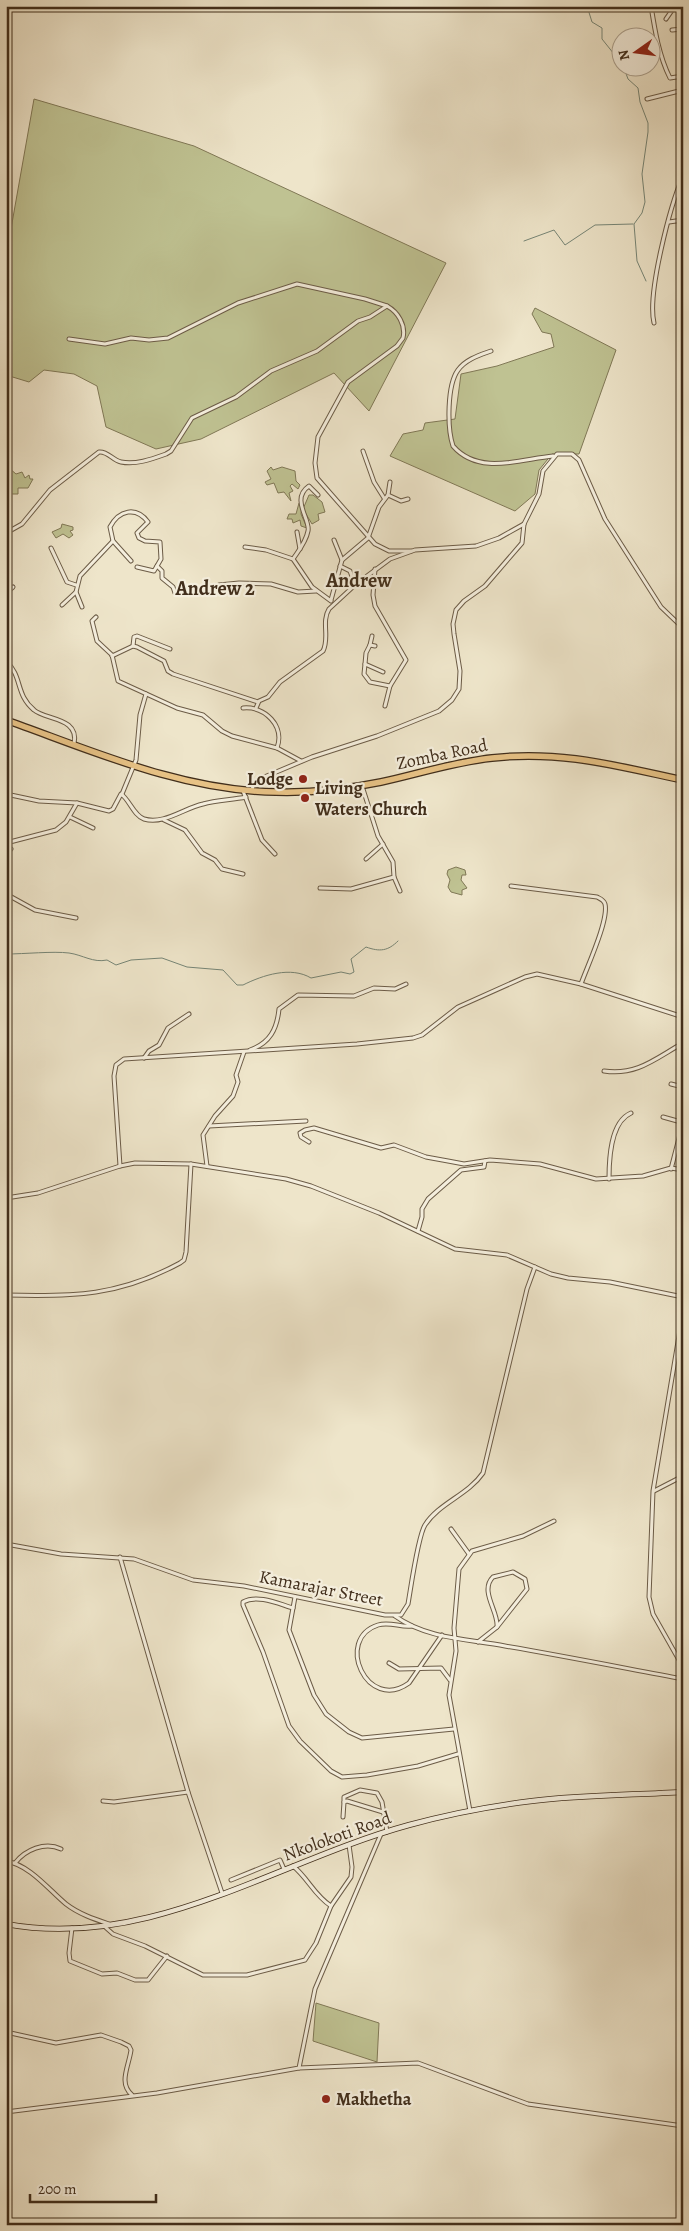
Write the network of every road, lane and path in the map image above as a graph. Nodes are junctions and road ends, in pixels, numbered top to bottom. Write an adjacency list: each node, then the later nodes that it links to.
1 (651, 6): 6 (street)
2 (675, 6): 3 (street)
3 (666, 19)
4 (683, 29): 5 (street)
5 (672, 30)
6 (683, 76)
7 (683, 90): 8 (street)
8 (647, 99)
9 (683, 176): 11 (street)
10 (683, 220): 11 (street)
11 (669, 222): 13 (street)
12 (387, 306): 14 (street); 25 (street); 26 (street)
13 (654, 323)
14 (68, 339)
15 (491, 351): 17 (street)
16 (363, 451): 21 (street)
17 (554, 456): 23 (street); 50 (street)
18 (390, 482): 20 (street)
19 (318, 494): 31 (street)
20 (388, 495): 21 (street); 22 (street)
21 (384, 498): 26 (street)
22 (408, 499)
23 (524, 524): 32 (street); 69 (street)
24 (297, 532): 31 (street)
25 (6, 533)
26 (368, 538): 32 (street); 34 (street)
27 (334, 540): 34 (street)
28 (113, 542): 35 (street); 36 (street); 40 (street)
29 (245, 547): 33 (street)
30 (51, 548): 40 (street)
31 (300, 549): 33 (street)
32 (410, 551): 39 (street)
33 (293, 559): 43 (street)
34 (342, 560): 37 (street)
35 (131, 561)
36 (157, 566): 38 (street); 43 (street)
37 (340, 566): 41 (street); 46 (street)
38 (138, 567)
39 (375, 569): 41 (street); 60 (street)
40 (76, 585): 44 (street)
41 (355, 585): 46 (street)
42 (13, 587): 45 (street)
43 (316, 591): 46 (street)
44 (76, 592): 47 (street); 48 (street)
45 (6, 593)
46 (332, 602): 62 (street)
47 (62, 605)
48 (82, 607)
49 (96, 616): 56 (street)
50 (683, 628)
51 (372, 636): 52 (street)
52 (370, 645): 54 (street); 58 (street)
53 (133, 646): 55 (street); 56 (street); 62 (street)
54 (376, 646)
55 (170, 649)
56 (112, 656): 61 (street)
57 (6, 661): 67 (street)
58 (364, 664): 59 (street); 60 (street)
59 (384, 672)
60 (390, 686): 63 (street)
61 (146, 694): 68 (street); 70 (street)
62 (258, 702): 65 (street)
63 (386, 706)
64 (243, 708): 65 (street)
65 (256, 708): 68 (street)
66 (6, 720): 67 (highway, Zomba Road)
67 (74, 744): 70 (highway, Zomba Road)
68 (277, 748): 69 (street)
69 (301, 761): 74 (street)
70 (135, 766): 73 (highway, Zomba Road); 76 (street)
71 (683, 780): 72 (highway, Zomba Road)
72 (362, 785): 74 (highway, Zomba Road); 83 (street)
73 (243, 790): 74 (highway, Zomba Road); 77 (street)
74 (252, 791)
75 (6, 794): 78 (street)
76 (122, 794): 78 (street); 80 (street)
77 (246, 797): 80 (street); 86 (street)
78 (77, 803): 79 (street)
79 (70, 817): 81 (street); 82 (street)
80 (163, 820): 88 (street)
81 (93, 828)
82 (6, 842)
83 (383, 844): 87 (street); 89 (street)
84 (6, 847): 85 (street)
85 (11, 849)
86 (275, 854)
87 (366, 859)
88 (243, 874)
89 (394, 877): 91 (street); 92 (street)
90 (511, 886): 96 (street)
91 (320, 888)
92 (400, 891)
93 (6, 894): 94 (street)
94 (76, 918)
95 (406, 984): 100 (street)
96 (581, 984): 98 (street); 100 (street)
97 (189, 1014): 101 (street)
98 (683, 1017)
99 (683, 1043): 102 (street)
100 (243, 1052): 101 (street); 109 (street)
101 (144, 1058): 113 (street)
102 (604, 1071)
103 (671, 1084): 104 (street)
104 (683, 1087)
105 (631, 1113): 117 (street)
106 (663, 1117): 108 (street)
107 (306, 1120): 109 (street)
108 (682, 1122): 115 (street)
109 (209, 1126): 114 (street)
110 (309, 1142): 111 (street)
111 (485, 1161): 117 (street); 119 (street)
112 (191, 1164): 113 (street); 114 (street); 121 (street)
113 (120, 1166): 118 (street)
114 (207, 1166): 119 (street)
115 (671, 1168): 116 (street); 117 (street)
116 (683, 1170)
117 (609, 1180)
118 (6, 1198)
119 (418, 1232): 120 (street)
120 (535, 1267): 122 (street); 133 (street, Kamarajar Street)
121 (6, 1295)
122 (683, 1297)
123 (683, 1312): 125 (street)
124 (683, 1476): 125 (street)
125 (653, 1491): 140 (street)
126 (554, 1521): 129 (street)
127 (452, 1528): 129 (street)
128 (6, 1544): 130 (street, Kamarajar Street)
129 (469, 1554): 137 (street)
130 (120, 1557): 131 (street, Kamarajar Street); 146 (street)
131 (295, 1597): 132 (street); 133 (street, Kamarajar Street)
132 (293, 1608): 144 (street); 145 (street)
133 (395, 1616): 134 (street)
134 (412, 1626): 136 (street); 141 (street)
135 (497, 1627): 135 (street); 138 (street)
136 (442, 1635): 137 (street); 141 (street)
137 (454, 1639): 138 (street); 143 (street)
138 (477, 1642): 142 (street)
139 (390, 1664): 141 (street)
140 (683, 1667)
141 (420, 1669): 143 (street)
142 (683, 1679)
143 (450, 1680): 144 (street)
144 (454, 1730): 145 (street)
145 (458, 1754): 150 (street)
146 (188, 1792): 148 (street); 162 (street)
147 (683, 1792): 150 (main road, Nkolokoti Road)
148 (103, 1801)
149 (344, 1802): 151 (street); 151 (street); 152 (street)
150 (470, 1811): 153 (main road, Nkolokoti Road)
151 (383, 1812): 153 (street)
152 (343, 1817)
153 (387, 1832): 154 (main road, Nkolokoti Road)
154 (381, 1834): 155 (main road, Nkolokoti Road); 170 (street)
155 (349, 1845): 159 (main road, Nkolokoti Road); 163 (street)
156 (61, 1849): 158 (street)
157 (6, 1862): 158 (street)
158 (15, 1863): 165 (street)
159 (293, 1866): 160 (main road, Nkolokoti Road); 163 (street)
160 (284, 1869): 161 (street); 162 (main road, Nkolokoti Road)
161 (231, 1880)
162 (222, 1893): 165 (main road, Nkolokoti Road)
163 (331, 1906): 168 (street)
164 (6, 1924): 167 (main road, Nkolokoti Road)
165 (112, 1924): 166 (main road, Nkolokoti Road)
166 (103, 1926): 167 (main road, Nkolokoti Road); 168 (street)
167 (72, 1928): 168 (street)
168 (166, 1956)
169 (6, 2032): 171 (street)
170 (299, 2068): 171 (street); 173 (street)
171 (132, 2095): 172 (street)
172 (6, 2112)
173 (683, 2126)

